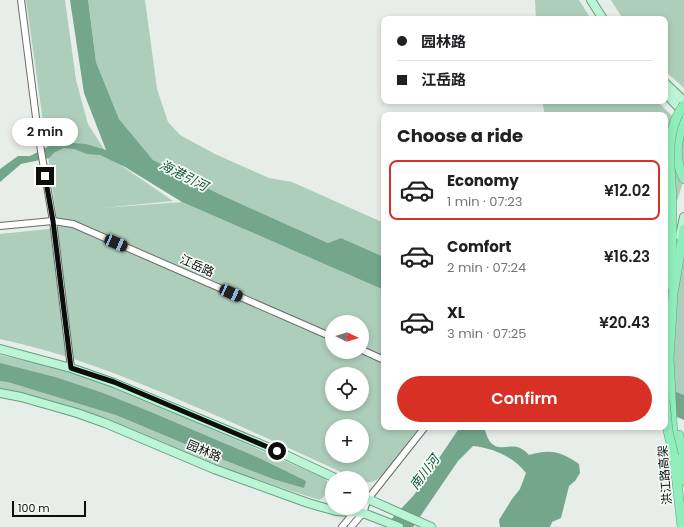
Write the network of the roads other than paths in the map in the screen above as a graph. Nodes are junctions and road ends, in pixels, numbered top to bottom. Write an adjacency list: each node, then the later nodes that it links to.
1 (21, 0): 14 (street)
2 (591, 0): 4 (main road)
3 (597, 0): 5 (main road)
4 (601, 16)
5 (607, 16)
6 (668, 86): 8 (main road)
7 (668, 96): 10 (main road)
8 (684, 101)
9 (684, 105): 18 (highway, bridge)
10 (684, 113)
11 (684, 121): 12 (highway)
12 (684, 179)
13 (684, 216): 19 (main road, bridge)
14 (53, 221): 15 (street, 江岳路); 20 (street, 江岳路); 24 (street)
15 (0, 226)
16 (684, 229): 29 (highway, 洪江路高架, bridge)
17 (684, 252): 31 (highway, 洪江路高架)
18 (668, 287)
19 (668, 310)
20 (325, 334)
21 (0, 349): 24 (main road)
22 (369, 353): 23 (street)
23 (381, 359)
24 (71, 368): 30 (main road)
25 (0, 393): 33 (main road, 园林路)
26 (668, 407): 42 (main road, bridge)
27 (423, 430): 32 (street)
28 (668, 430): 29 (highway, bridge)
29 (674, 456): 42 (highway, 洪江路高架)
30 (325, 473)
31 (684, 481)
32 (369, 495)
33 (325, 508)
34 (369, 508): 41 (main road, 园林路)
35 (369, 510): 40 (main road, 园林路)
36 (352, 515): 38 (street)
37 (356, 515): 39 (street)
38 (342, 527)
39 (351, 527)
40 (399, 527)
41 (430, 527)
42 (681, 527)

